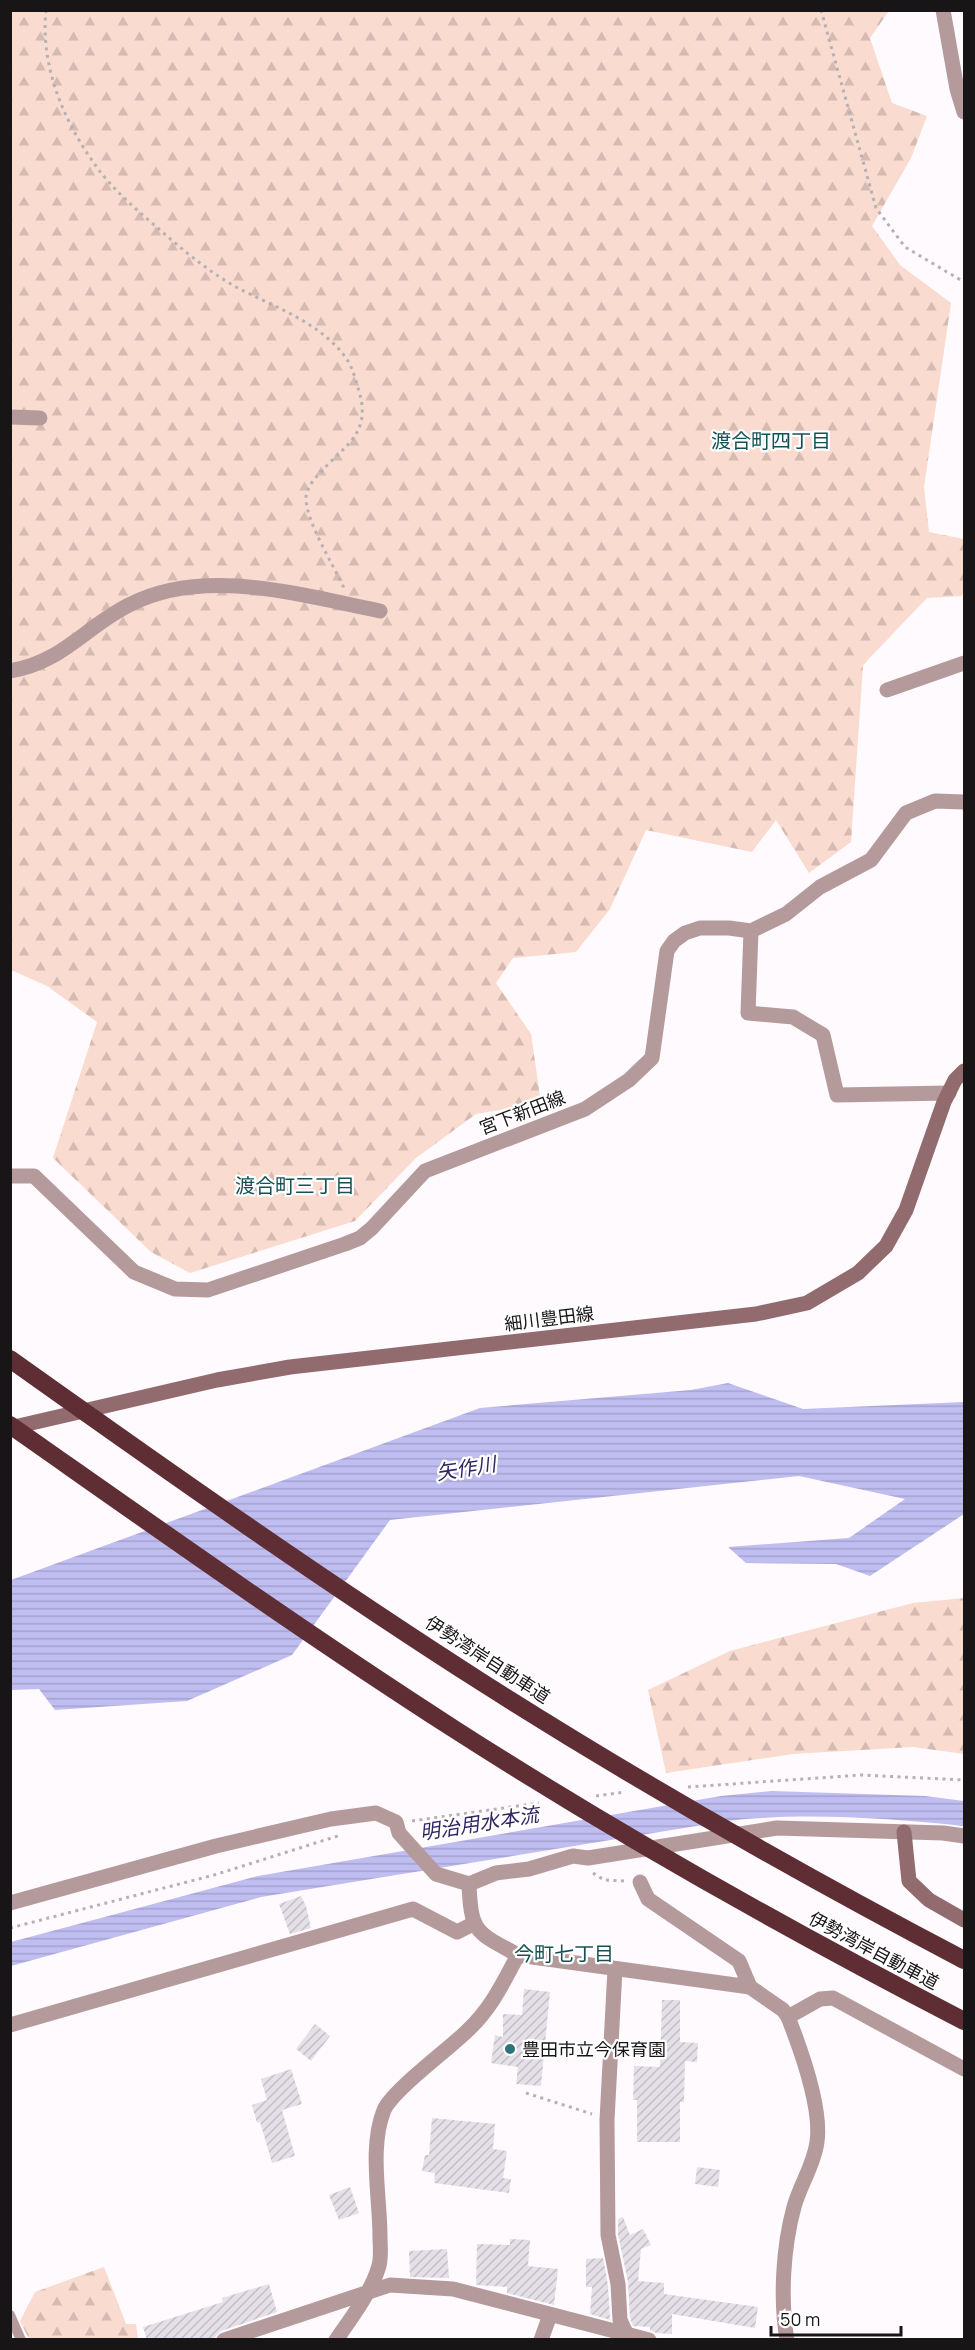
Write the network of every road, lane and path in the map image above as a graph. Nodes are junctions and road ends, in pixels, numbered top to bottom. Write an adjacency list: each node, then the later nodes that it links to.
1 (46, 10): 8 (path)
2 (821, 10): 5 (path)
3 (943, 10): 4 (street)
4 (964, 112)
5 (964, 282)
6 (10, 417): 7 (street)
7 (40, 418)
8 (353, 606): 9 (street); 11 (street)
9 (380, 611)
10 (964, 663): 12 (street)
11 (10, 671)
12 (886, 690)
13 (964, 802): 14 (street)
14 (751, 932): 16 (street); 17 (street, 宮下新田線)
15 (964, 1071): 16 (main road, 細川豊田線)
16 (949, 1093): 19 (main road, 細川豊田線)
17 (10, 1176)
18 (10, 1359): 37 (highway, 伊勢湾岸自動車道, bridge)
19 (10, 1426): 41 (highway, 伊勢湾岸自動車道, bridge)
20 (964, 1780): 21 (path)
21 (678, 1788)
22 (633, 1791): 23 (path)
23 (588, 1797)
24 (542, 1802): 25 (path)
25 (398, 1827): 31 (street); 32 (street)
26 (904, 1832): 28 (street); 29 (street); 33 (main road)
27 (345, 1834): 35 (path)
28 (964, 1836)
29 (573, 1856): 30 (path); 31 (street)
30 (640, 1882): 39 (street)
31 (469, 1884): 34 (street)
32 (10, 1903)
33 (964, 1920)
34 (473, 1924): 36 (street); 42 (street)
35 (10, 1928)
36 (518, 1955): 38 (street); 46 (street)
37 (964, 1960)
38 (615, 1970): 39 (street); 45 (street)
39 (750, 1987): 40 (street)
40 (788, 2018): 43 (street); 55 (street)
41 (964, 2021)
42 (10, 2025)
43 (964, 2068)
44 (526, 2093): 45 (path)
45 (608, 2120): 49 (street)
46 (366, 2292): 48 (street); 51 (street); 52 (street)
47 (10, 2315): 50 (lane)
48 (550, 2315): 49 (street); 53 (street)
49 (626, 2333): 54 (street)
50 (21, 2340)
51 (224, 2340)
52 (336, 2340)
53 (541, 2340)
54 (649, 2340)
55 (788, 2340)

